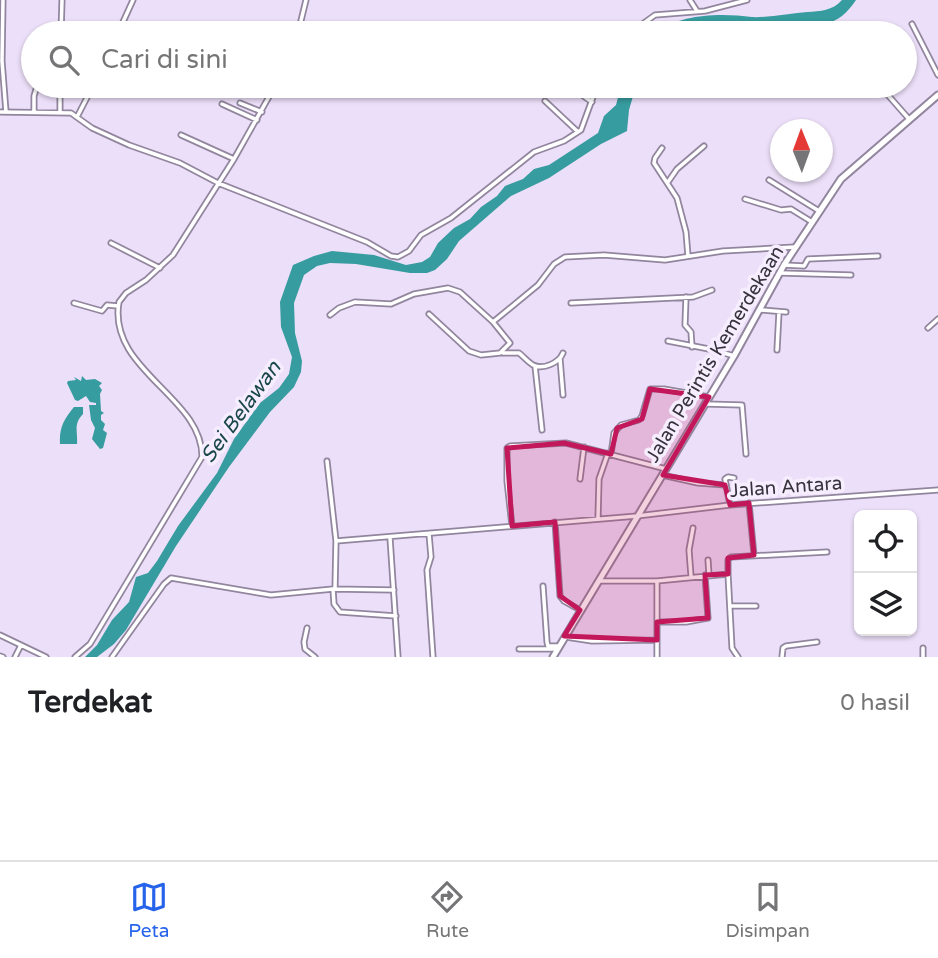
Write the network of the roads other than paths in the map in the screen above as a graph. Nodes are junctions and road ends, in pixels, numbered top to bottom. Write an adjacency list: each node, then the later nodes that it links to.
1 (3, 0): 13 (street)
2 (62, 0): 8 (street)
3 (133, 0): 9 (street)
4 (306, 0): 10 (street)
5 (690, 0): 7 (street)
6 (747, 0): 7 (street)
7 (697, 11): 11 (street)
8 (61, 21)
9 (123, 21)
10 (301, 21)
11 (647, 21)
12 (917, 34): 14 (street)
13 (1, 61): 28 (street)
14 (938, 75)
15 (938, 95): 34 (main road, Jalan Perintis Kemerdekaan)
16 (34, 98): 29 (street)
17 (60, 98): 30 (street)
18 (87, 98): 32 (street)
19 (269, 98): 31 (street)
20 (586, 98): 24 (street)
21 (593, 98): 24 (street)
22 (891, 98): 34 (street)
23 (545, 101): 35 (street)
24 (592, 102): 35 (street)
25 (240, 103): 31 (street)
26 (222, 104): 33 (street)
27 (0, 112): 28 (street)
28 (6, 112): 29 (street)
29 (34, 112): 30 (street)
30 (60, 112): 32 (street)
31 (262, 112): 33 (street)
32 (77, 117): 42 (street)
33 (257, 120): 39 (street)
34 (910, 120): 44 (main road, Jalan Perintis Kemerdekaan)
35 (579, 131): 42 (street)
36 (181, 135): 39 (street)
37 (704, 146): 41 (street)
38 (663, 149): 41 (street)
39 (234, 159): 42 (street)
40 (769, 180): 44 (street)
41 (668, 182): 48 (street)
42 (218, 183): 51 (street)
43 (745, 199): 45 (street)
44 (819, 211): 45 (main road, Jalan Perintis Kemerdekaan)
45 (812, 222): 47 (main road, Jalan Perintis Kemerdekaan)
46 (111, 243): 51 (street)
47 (797, 247): 48 (street); 50 (main road, Jalan Perintis Kemerdekaan)
48 (688, 256): 65 (street)
49 (878, 256): 50 (street)
50 (785, 265): 52 (main road, Jalan Perintis Kemerdekaan)
51 (160, 268): 58 (street)
52 (780, 273): 53 (street); 59 (main road, Jalan Perintis Kemerdekaan)
53 (851, 275)
54 (712, 290): 55 (street)
55 (686, 297): 57 (street); 68 (street)
56 (74, 303): 58 (street)
57 (571, 303)
58 (118, 306): 126 (street)
59 (761, 310): 60 (street); 72 (main road, Jalan Perintis Kemerdekaan)
60 (779, 312): 61 (street); 69 (street)
61 (786, 312)
62 (429, 314): 70 (street)
63 (330, 315): 65 (street)
64 (938, 318): 66 (street)
65 (493, 322): 70 (street)
66 (928, 328)
67 (668, 341): 68 (street)
68 (692, 347): 72 (street)
69 (778, 350)
70 (500, 353): 74 (street)
71 (563, 353): 73 (street)
72 (734, 356): 76 (main road, Jalan Perintis Kemerdekaan)
73 (560, 359): 74 (street); 75 (street)
74 (535, 366): 78 (street)
75 (563, 394)
76 (709, 397): 77 (main road, Jalan Perintis Kemerdekaan); 80 (street)
77 (704, 404): 81 (street); 83 (main road, Jalan Perintis Kemerdekaan)
78 (542, 430)
79 (584, 447): 80 (street); 85 (street); 93 (street)
80 (609, 454): 83 (street); 91 (street)
81 (746, 454)
82 (327, 461): 97 (street)
83 (664, 472): 86 (street); 90 (main road, Jalan Perintis Kemerdekaan)
84 (734, 478): 86 (street)
85 (580, 479)
86 (726, 485): 89 (street)
87 (938, 490): 88 (street, Jalan Antara)
88 (749, 503): 89 (street, Jalan Antara); 99 (street)
89 (730, 505): 90 (street, Jalan Antara)
90 (637, 516): 91 (street, Jalan Antara); 104 (main road, Jalan Perintis Kemerdekaan)
91 (598, 518): 92 (street, Jalan Antara)
92 (555, 522): 93 (street, Jalan Antara); 111 (street)
93 (512, 526): 95 (street, Jalan Antara)
94 (693, 528): 103 (street)
95 (428, 534): 96 (street, Jalan Antara); 130 (street)
96 (390, 538): 97 (street, Jalan Antara); 108 (street)
97 (336, 541): 107 (street)
98 (827, 552): 99 (street)
99 (754, 555): 101 (street)
100 (708, 560): 102 (street)
101 (728, 574): 102 (street); 109 (street)
102 (707, 575): 103 (street); 113 (street)
103 (691, 576): 105 (street)
104 (598, 581): 105 (street); 111 (main road, Jalan Perintis Kemerdekaan)
105 (657, 581): 113 (street)
106 (543, 586): 120 (street)
107 (334, 589): 108 (street); 112 (street); 127 (street)
108 (394, 590): 112 (street)
109 (730, 606): 110 (street); 133 (street)
110 (756, 606)
111 (580, 610): 116 (main road, Jalan Perintis Kemerdekaan)
112 (396, 616): 129 (street)
113 (657, 622): 117 (street)
114 (307, 628): 128 (street)
115 (0, 635): 119 (street)
116 (564, 636): 117 (street); 120 (main road, Jalan Perintis Kemerdekaan)
117 (657, 640): 132 (street)
118 (817, 642): 134 (street)
119 (21, 645): 123 (street); 124 (street)
120 (558, 647): 122 (street); 131 (main road, Jalan Perintis Kemerdekaan)
121 (923, 648): 135 (street)
122 (519, 649)
123 (35, 654): 125 (street)
124 (15, 657)
125 (46, 657)
126 (75, 657)
127 (111, 657)
128 (315, 657)
129 (398, 657)
130 (433, 657)
131 (553, 657)
132 (657, 657)
133 (738, 657)
134 (782, 657)
135 (923, 657)

